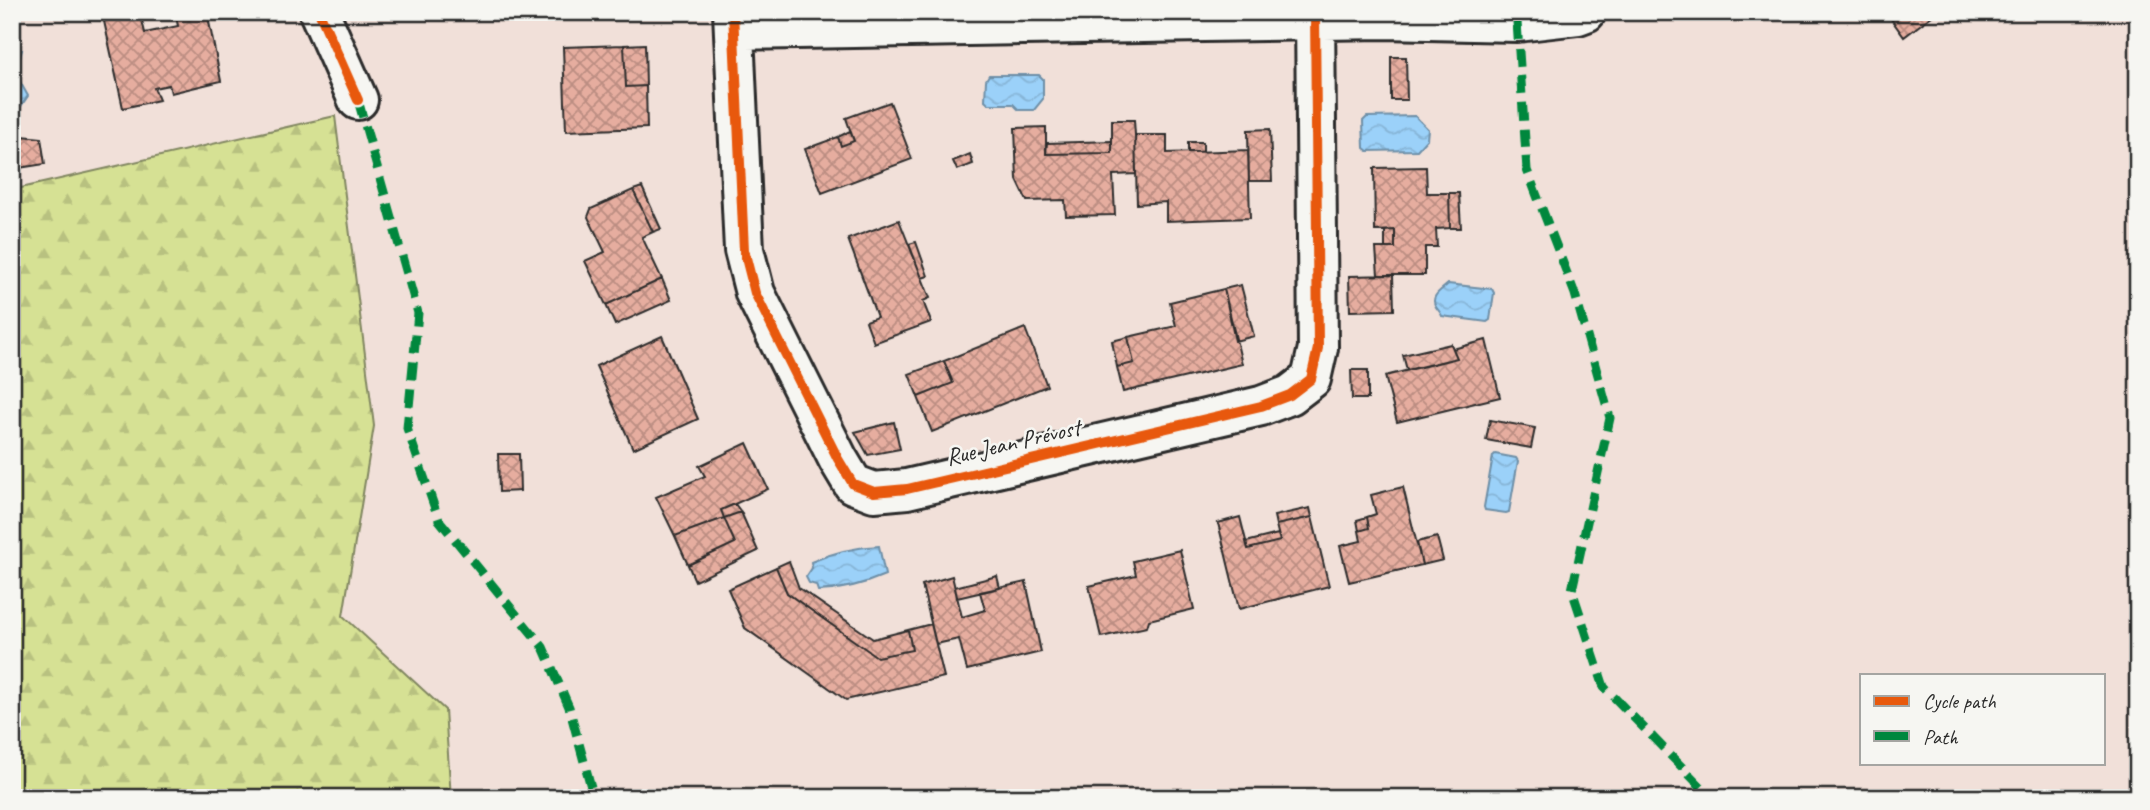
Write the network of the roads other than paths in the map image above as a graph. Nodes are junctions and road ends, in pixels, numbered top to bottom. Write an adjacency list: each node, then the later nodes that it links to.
1 (319, 12): 5 (street)
2 (1586, 12): 3 (street)
3 (1315, 16): 4 (street); 4 (street, Rue Jean Prévost)
4 (734, 21)
5 (358, 100)

